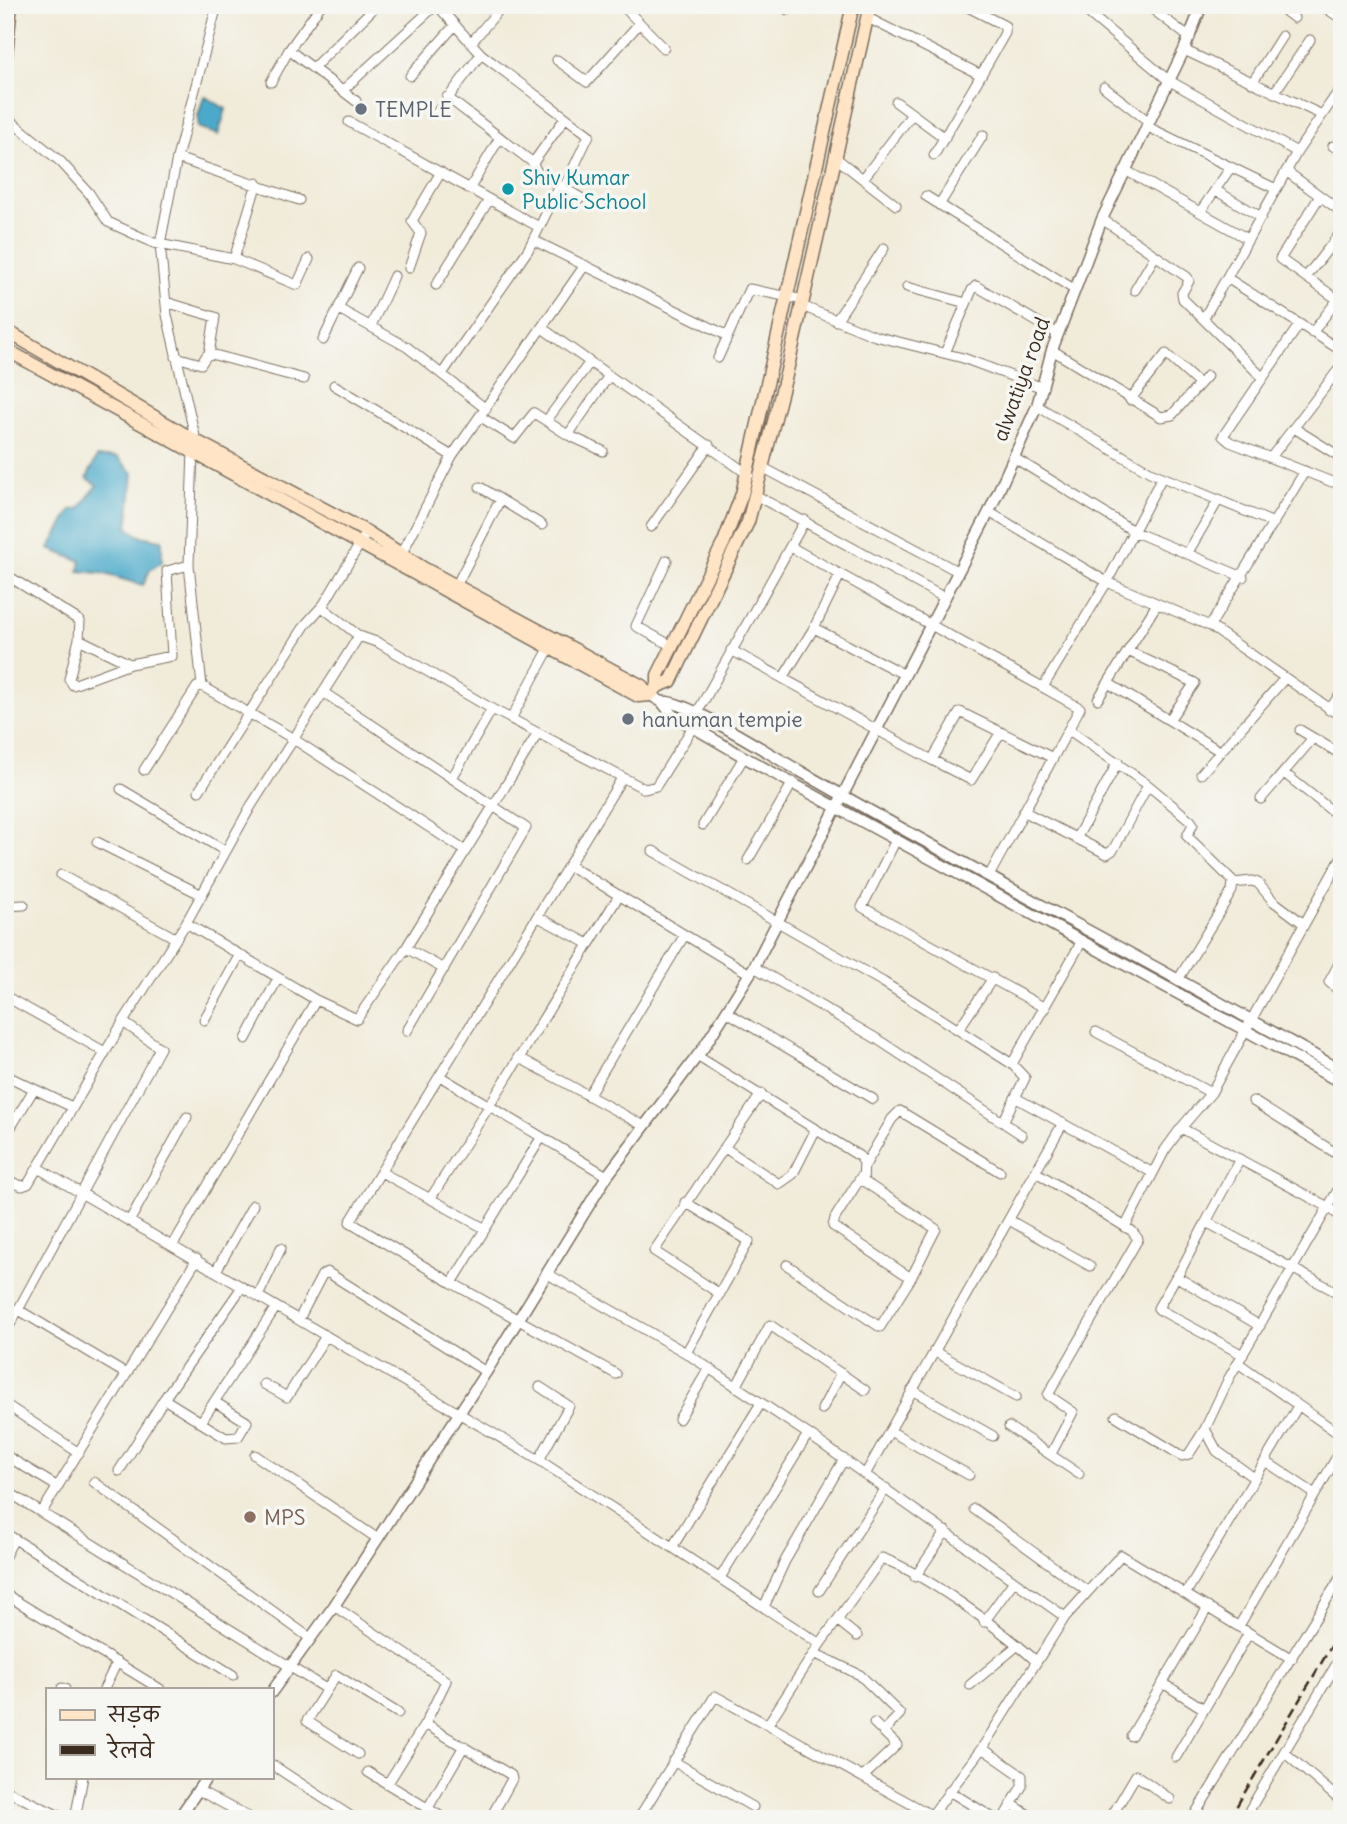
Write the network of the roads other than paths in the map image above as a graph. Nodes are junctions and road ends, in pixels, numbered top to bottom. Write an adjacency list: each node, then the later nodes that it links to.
1 (11, 5): 31 (main road)
2 (217, 5): 57 (street)
3 (321, 5): 27 (street)
4 (377, 5): 32 (street)
5 (437, 5): 20 (street); 40 (street)
6 (622, 5): 21 (street)
7 (780, 5): 8 (street)
8 (792, 5)
9 (853, 5): 101 (main road)
10 (964, 5): 33 (street)
11 (1079, 5): 35 (street)
12 (1147, 5): 23 (street)
13 (1202, 5): 23 (street, alwatiya road)
14 (1278, 5): 18 (street)
15 (1321, 5): 19 (street)
16 (498, 7): 25 (street)
17 (869, 12): 33 (street); 58 (main road)
18 (1294, 18)
19 (1342, 19)
20 (455, 25): 25 (street); 34 (street)
21 (638, 25): 26 (street); 30 (street)
22 (1282, 36): 37 (street)
23 (1190, 37): 28 (street, alwatiya road)
24 (1310, 40): 41 (street)
25 (471, 43): 29 (street)
26 (664, 48)
27 (289, 50): 32 (street); 36 (street)
28 (1184, 50): 35 (street, alwatiya road); 37 (street)
29 (481, 54): 42 (street); 49 (street)
30 (557, 60)
31 (5, 64)
32 (313, 68): 40 (street)
33 (981, 75): 53 (street)
34 (410, 76)
35 (1168, 80): 51 (street, alwatiya road); 55 (street)
36 (271, 82)
37 (1252, 83): 41 (street)
38 (1342, 86): 47 (street)
39 (1104, 87): 51 (street)
40 (342, 91): 43 (street)
41 (1274, 93): 47 (street)
42 (447, 97): 45 (street); 54 (street)
43 (355, 102)
44 (896, 102): 46 (street)
45 (436, 114)
46 (912, 114): 53 (street); 64 (street)
47 (1322, 115): 55 (street)
48 (5, 116): 85 (street)
49 (565, 118): 59 (street); 66 (street)
50 (349, 122): 63 (street)
51 (1147, 123): 60 (street); 61 (street, alwatiya road)
52 (984, 135): 76 (street)
53 (945, 138): 56 (street)
54 (499, 139): 59 (street); 67 (street)
55 (1297, 152): 62 (street)
56 (934, 155)
57 (177, 158): 65 (street); 85 (street)
58 (836, 158): 64 (street); 103 (main road)
59 (533, 163): 66 (street)
60 (1231, 167): 68 (street); 69 (street)
61 (1125, 170): 77 (street); 80 (street, alwatiya road)
62 (1286, 171): 68 (street); 71 (street)
63 (441, 172): 67 (street); 92 (street)
64 (863, 179): 75 (street)
65 (257, 183): 73 (street); 88 (street)
66 (562, 187): 72 (street); 81 (street)
67 (470, 188): 74 (street)
68 (1276, 189): 79 (street)
69 (1215, 190): 77 (street); 79 (street)
70 (926, 196): 76 (street)
71 (1320, 196): 78 (street); 94 (street)
72 (581, 198)
73 (299, 200)
74 (489, 200): 81 (street); 96 (street)
75 (896, 205)
76 (939, 205): 98 (street)
77 (1200, 212): 83 (street)
78 (1342, 212)
79 (1261, 217): 83 (street)
80 (1102, 219): 87 (street); 98 (street, alwatiya road)
81 (539, 227): 84 (street)
82 (1342, 231): 94 (street)
83 (1248, 239): 95 (street)
84 (533, 240): 90 (street); 125 (street)
85 (158, 244): 88 (street); 102 (street)
86 (884, 248): 107 (street)
87 (1155, 256): 99 (street); 106 (street)
88 (234, 259): 89 (street)
89 (309, 259)
90 (585, 265): 110 (street); 114 (street)
91 (358, 268): 105 (street)
92 (409, 268)
93 (394, 276): 109 (street)
94 (1306, 277): 100 (street)
95 (1227, 278): 106 (street); 108 (street)
96 (436, 285)
97 (906, 287): 104 (street)
98 (1075, 290): 113 (street, alwatiya road)
99 (1135, 290)
100 (1340, 296): 112 (street)
101 (787, 297): 103 (street); 114 (street); 148 (main road)
102 (166, 302): 119 (street); 121 (street)
103 (803, 303): 107 (street); 146 (main road)
104 (966, 303): 113 (street); 120 (street)
105 (339, 309): 109 (street); 115 (street)
106 (1205, 318): 128 (street)
107 (836, 321): 120 (street)
108 (1299, 325): 112 (street); 128 (street)
109 (371, 326): 125 (street)
110 (542, 328): 123 (street); 135 (street)
111 (5, 330): 139 (main road)
112 (1312, 333): 118 (street)
113 (1058, 334): 117 (street, alwatiya road)
114 (728, 336): 122 (street)
115 (323, 340)
116 (5, 349): 139 (main road)
117 (1052, 350): 132 (street, alwatiya road); 133 (street)
118 (1342, 351)
119 (209, 354): 121 (street); 129 (street)
120 (945, 354): 132 (street)
121 (176, 357): 139 (street)
122 (718, 358)
123 (590, 362): 127 (street); 136 (street)
124 (1342, 365): 137 (street)
125 (442, 374): 135 (street)
126 (1206, 376): 130 (street)
127 (608, 377): 138 (street); 140 (street)
128 (1263, 378): 143 (street)
129 (304, 379)
130 (1199, 384): 133 (street); 133 (street)
131 (334, 385): 142 (street)
132 (1043, 387): 134 (street, alwatiya road)
133 (1130, 400)
134 (1037, 406): 144 (street, alwatiya road); 150 (street)
135 (483, 413): 136 (street); 142 (street)
136 (547, 420): 138 (street)
137 (1294, 428): 143 (street); 145 (street)
138 (568, 435): 141 (street)
139 (195, 445): 161 (main road); 166 (street)
140 (709, 445): 148 (street); 159 (street)
141 (603, 451)
142 (453, 456): 164 (street)
143 (1272, 456): 147 (street)
144 (1013, 457): 155 (street, alwatiya road); 160 (street)
145 (1342, 458)
146 (762, 467): 152 (main road); 167 (street)
147 (1305, 471): 149 (street); 157 (street)
148 (746, 474): 152 (street); 172 (main road)
149 (1342, 475)
150 (1162, 477): 153 (street); 160 (street)
151 (480, 487): 154 (street)
152 (757, 488): 156 (street); 174 (main road)
153 (1219, 499): 157 (street); 163 (street)
154 (500, 500): 158 (street); 173 (street)
155 (989, 512): 167 (street, alwatiya road); 171 (street)
156 (805, 520): 162 (street); 175 (street)
157 (1273, 523): 170 (street)
158 (542, 525)
159 (651, 527)
160 (1135, 532): 163 (street); 171 (street)
161 (363, 538): 164 (main road); 177 (street)
162 (790, 547): 169 (street); 185 (street)
163 (1187, 554): 170 (street)
164 (399, 560): 173 (main road); 184 (main road)
165 (667, 560): 183 (street)
166 (188, 565): 187 (street); 192 (street)
167 (957, 571): 175 (street, alwatiya road)
168 (5, 574): 182 (street)
169 (840, 575): 178 (street); 180 (street)
170 (1242, 577): 179 (street)
171 (1107, 582): 176 (street); 193 (street)
172 (702, 585): 174 (main road); 183 (main road)
173 (456, 586): 196 (main road)
174 (715, 590): 196 (main road)
175 (946, 598): 178 (street, alwatiya road)
176 (1157, 604): 179 (street); 186 (street)
177 (322, 607): 181 (street); 200 (street)
178 (931, 626): 188 (street, alwatiya road); 193 (street)
179 (1210, 626): 190 (street)
180 (814, 628): 188 (street); 189 (street)
181 (359, 636): 194 (street); 198 (street)
182 (79, 639): 187 (street); 187 (street)
183 (672, 646): 196 (main road)
184 (550, 647): 196 (main road); 203 (street)
185 (731, 650): 189 (street); 201 (street)
186 (1128, 652): 191 (street); 204 (street)
187 (130, 664)
188 (905, 675): 206 (street, alwatiya road)
189 (783, 678): 206 (street)
190 (1285, 678): 199 (street); 213 (street)
191 (1108, 683): 197 (street); 204 (street)
192 (202, 685): 200 (street); 219 (street)
193 (1043, 687): 207 (street)
194 (323, 692): 211 (street); 222 (street)
195 (1342, 692): 199 (street)
196 (654, 694): 201 (street); 205 (street)
197 (1098, 699)
198 (492, 709): 203 (street); 222 (street)
199 (1329, 710): 202 (street)
200 (248, 713): 211 (street); 227 (street)
201 (697, 713): 228 (street)
202 (1342, 717)
203 (511, 719): 210 (street)
204 (1169, 720): 213 (street)
205 (693, 727): 215 (street); 223 (street)
206 (878, 728): 217 (street); 228 (street, alwatiya road)
207 (1069, 730): 216 (street); 218 (street)
208 (1300, 730): 212 (street)
209 (1001, 732): 216 (street); 217 (street); 217 (street)
210 (538, 733): 223 (street); 230 (street)
211 (292, 738): 238 (street); 239 (street)
212 (1313, 738): 214 (street); 220 (street)
213 (1218, 750): 221 (street)
214 (1342, 755)
215 (744, 757): 224 (street); 234 (street)
216 (1054, 758): 232 (street)
217 (932, 760)
218 (1118, 762): 225 (street); 235 (street)
219 (144, 770)
220 (1284, 773): 229 (street); 233 (street)
221 (1201, 774)
222 (452, 778): 230 (street)
223 (622, 778): 243 (street)
224 (793, 782): 231 (street); 242 (street)
225 (1148, 785): 235 (street); 246 (street)
226 (121, 789): 239 (street)
227 (199, 791)
228 (841, 796): 231 (street, alwatiya road); 245 (street)
229 (1261, 799)
230 (493, 804): 238 (street); 262 (street)
231 (835, 807): 236 (street); 252 (street, alwatiya road)
232 (1025, 812): 235 (street); 245 (street)
233 (1342, 819)
234 (703, 825)
235 (1076, 839)
236 (896, 840): 257 (street); 265 (street)
237 (97, 842): 247 (street)
238 (464, 850): 259 (street)
239 (225, 851): 247 (street)
240 (653, 851): 252 (street)
241 (1342, 856): 254 (street)
242 (748, 860)
243 (570, 866): 248 (street); 251 (street)
244 (61, 875): 256 (street)
245 (989, 876): 266 (street)
246 (1233, 883): 254 (street); 266 (street)
247 (200, 894): 253 (street)
248 (618, 897): 255 (street); 258 (street)
249 (24, 905): 250 (street)
250 (5, 906)
251 (538, 917): 258 (street); 285 (street)
252 (778, 921): 263 (street, alwatiya road); 275 (street)
253 (186, 923): 256 (street); 260 (street)
254 (1304, 924): 274 (street)
255 (684, 936): 263 (street); 290 (street)
256 (175, 938): 273 (street)
257 (1082, 941): 270 (street); 274 (street)
258 (589, 944): 281 (street)
259 (406, 948): 262 (street); 269 (street)
260 (239, 957): 264 (street); 272 (street)
261 (1342, 958): 267 (street)
262 (444, 969): 276 (street)
263 (752, 971): 271 (street, alwatiya road); 297 (street)
264 (278, 978): 269 (street); 278 (street)
265 (993, 978): 270 (street); 275 (street)
266 (1178, 980): 274 (street)
267 (1342, 993)
268 (5, 996): 279 (street)
269 (316, 1000): 328 (street)
270 (1045, 1008): 282 (street)
271 (727, 1012): 280 (street, alwatiya road); 292 (street)
272 (204, 1020)
273 (123, 1021): 279 (street); 317 (street)
274 (1247, 1026): 283 (street); 286 (street); 288 (street)
275 (958, 1030): 282 (street)
276 (407, 1031)
277 (1096, 1032): 288 (street)
278 (246, 1039)
279 (105, 1052): 294 (street)
280 (697, 1056): 289 (street); 299 (street, alwatiya road)
281 (518, 1057): 290 (street); 295 (street)
282 (1012, 1065): 291 (street)
283 (1342, 1071)
284 (5, 1074): 287 (street)
285 (441, 1077): 295 (street); 309 (street)
286 (1342, 1083)
287 (34, 1089): 294 (street); 303 (street)
288 (1211, 1093): 300 (street)
289 (761, 1094): 301 (street); 305 (street)
290 (588, 1096): 299 (street)
291 (1016, 1098): 297 (street); 298 (street)
292 (873, 1099)
293 (1253, 1101): 306 (street)
294 (72, 1107): 308 (street)
295 (490, 1107): 304 (street); 318 (street)
296 (187, 1117): 323 (street)
297 (1003, 1122): 302 (street)
298 (1063, 1123): 312 (street); 313 (street)
299 (645, 1126): 314 (street, alwatiya road)
300 (1181, 1128): 307 (street); 313 (street)
301 (816, 1129): 305 (street); 310 (street)
302 (1022, 1135)
303 (5, 1137)
304 (541, 1138): 314 (street); 327 (street)
305 (725, 1148): 319 (street)
306 (1342, 1157)
307 (1240, 1159): 321 (street); 325 (street)
308 (38, 1168): 315 (street); 317 (street)
309 (381, 1172): 318 (street); 338 (street)
310 (862, 1172): 311 (street); 337 (street); 337 (street)
311 (1000, 1172)
312 (1036, 1172): 324 (street); 326 (street)
313 (1153, 1173): 326 (street)
314 (607, 1177): 335 (street, alwatiya road)
315 (5, 1180)
316 (1342, 1183): 321 (street)
317 (82, 1193): 323 (street); 344 (street)
318 (430, 1199): 327 (street)
319 (685, 1202): 340 (street); 340 (street)
320 (253, 1205): 334 (street)
321 (1330, 1208): 322 (street); 333 (street)
322 (1342, 1218)
323 (131, 1220): 328 (street)
324 (1009, 1220): 332 (street); 350 (street)
325 (1206, 1222): 333 (street); 336 (street)
326 (1125, 1227): 382 (street)
327 (484, 1228): 338 (street)
328 (173, 1245): 330 (street)
329 (281, 1248): 342 (street)
330 (197, 1259): 334 (street); 356 (street)
331 (787, 1265): 337 (street)
332 (1090, 1266)
333 (1295, 1268): 341 (street); 347 (street)
334 (216, 1271): 339 (street)
335 (546, 1273): 345 (street, alwatiya road); 351 (street)
336 (1177, 1275): 347 (street); 352 (street)
337 (911, 1278)
338 (452, 1283): 345 (street)
339 (242, 1287): 342 (street); 364 (street)
340 (720, 1294): 351 (street)
341 (1342, 1295)
342 (258, 1296): 343 (street)
343 (276, 1307): 346 (street); 365 (street)
344 (17, 1309): 348 (street); 356 (street)
345 (518, 1318): 354 (street, alwatiya road); 357 (street)
346 (299, 1320): 349 (street); 354 (street)
347 (1260, 1325): 352 (street)
348 (7, 1328)
349 (326, 1336): 358 (street); 370 (street)
350 (934, 1351): 362 (street); 363 (street)
351 (686, 1353): 353 (street)
352 (1241, 1359): 368 (street); 375 (street)
353 (709, 1368): 360 (street); 372 (street)
354 (486, 1372): 370 (street, alwatiya road)
355 (841, 1373): 360 (street); 361 (street); 369 (street)
356 (126, 1374): 381 (street)
357 (616, 1374)
358 (264, 1384)
359 (540, 1387): 386 (street)
360 (736, 1387): 366 (street)
361 (865, 1390)
362 (912, 1390): 376 (street); 378 (street)
363 (1016, 1398)
364 (164, 1399): 373 (street); 388 (street)
365 (215, 1402): 373 (street); 373 (street)
366 (761, 1403): 377 (street); 404 (street)
367 (5, 1404): 381 (street)
368 (1298, 1406): 379 (street); 387 (street)
369 (822, 1409)
370 (460, 1413): 386 (street); 403 (street, alwatiya road)
371 (1116, 1416): 375 (street)
372 (679, 1419)
373 (198, 1421)
374 (1009, 1427): 382 (street)
375 (1205, 1429): 392 (street)
376 (890, 1431): 389 (street); 391 (street)
377 (808, 1434): 385 (street); 408 (street)
378 (993, 1436)
379 (1342, 1436)
380 (1342, 1448): 397 (street)
381 (79, 1453): 394 (street)
382 (1051, 1454): 390 (street)
383 (5, 1455): 394 (street)
384 (255, 1455): 403 (street)
385 (844, 1458): 389 (street); 415 (street)
386 (539, 1460): 404 (street)
387 (1265, 1461): 392 (street); 397 (street)
388 (119, 1471)
389 (866, 1473): 395 (street)
390 (1079, 1474)
391 (968, 1475)
392 (1254, 1478): 412 (street)
393 (94, 1482): 423 (street)
394 (58, 1487): 399 (street)
395 (886, 1488): 400 (street); 410 (street)
396 (5, 1490): 399 (street)
397 (1315, 1494): 420 (street)
398 (974, 1509): 411 (street)
399 (42, 1512): 431 (street)
400 (946, 1531): 407 (street); 409 (street)
401 (5, 1533): 402 (street)
402 (15, 1539): 405 (street); 432 (street)
403 (377, 1539): 414 (street, alwatiya road)
404 (673, 1546): 408 (street)
405 (5, 1556)
406 (1342, 1575): 428 (street)
407 (915, 1577): 418 (street); 419 (street)
408 (720, 1578): 415 (street)
409 (1014, 1581): 417 (street); 419 (street)
410 (819, 1591)
411 (1087, 1591): 412 (street); 417 (street)
412 (1186, 1593): 416 (street)
413 (5, 1594): 430 (street)
414 (334, 1606): 423 (street, alwatiya road); 442 (street)
415 (764, 1607): 424 (street)
416 (1208, 1607): 420 (street); 433 (street)
417 (1065, 1617): 429 (street)
418 (837, 1620): 422 (street); 424 (street)
419 (984, 1622): 425 (street)
420 (1239, 1626): 421 (street)
421 (1249, 1633): 428 (street); 439 (street)
422 (857, 1636)
423 (310, 1638): 431 (street, alwatiya road)
424 (820, 1644): 426 (street)
425 (1018, 1645): 429 (street); 434 (street)
426 (814, 1653): 443 (street); 444 (street)
427 (1342, 1655): 448 (street)
428 (1292, 1659): 479 (street)
429 (1037, 1661): 447 (street)
430 (117, 1662): 435 (street); 436 (street)
431 (290, 1665): 437 (street); 438 (street, alwatiya road)
432 (233, 1675)
433 (1163, 1683): 439 (street); 445 (street)
434 (970, 1685)
435 (104, 1688)
436 (158, 1688)
437 (326, 1689): 440 (street); 449 (street)
438 (273, 1690)
439 (1204, 1709): 450 (street)
440 (398, 1713)
441 (874, 1723): 444 (street)
442 (425, 1724): 446 (street); 457 (street)
443 (768, 1724): 451 (street); 454 (street)
444 (883, 1732): 454 (street)
445 (1131, 1736)
446 (464, 1746): 465 (street); 473 (street)
447 (982, 1748): 460 (street); 463 (street)
448 (1284, 1752): 462 (street); 480 (street)
449 (358, 1754)
450 (1176, 1757)
451 (673, 1761): 464 (street); 474 (street)
452 (273, 1764): 466 (street)
453 (368, 1772): 457 (street)
454 (864, 1776): 467 (street)
455 (83, 1778): 469 (street)
456 (206, 1778): 459 (street)
457 (388, 1783): 465 (street)
458 (5, 1790): 468 (street)
459 (198, 1790): 470 (street); 471 (street)
460 (949, 1791): 467 (street); 475 (street)
461 (1170, 1799): 478 (street)
462 (1342, 1802)
463 (1013, 1805): 476 (street); 477 (street)
464 (753, 1807)
465 (428, 1808): 472 (street)
466 (349, 1817)
467 (930, 1817)
468 (66, 1819)
469 (75, 1819)
470 (178, 1819)
471 (252, 1819)
472 (445, 1819)
473 (490, 1819)
474 (638, 1819)
475 (995, 1819)
476 (1003, 1819)
477 (1035, 1819)
478 (1110, 1819)
479 (1192, 1819)
480 (1252, 1819)

